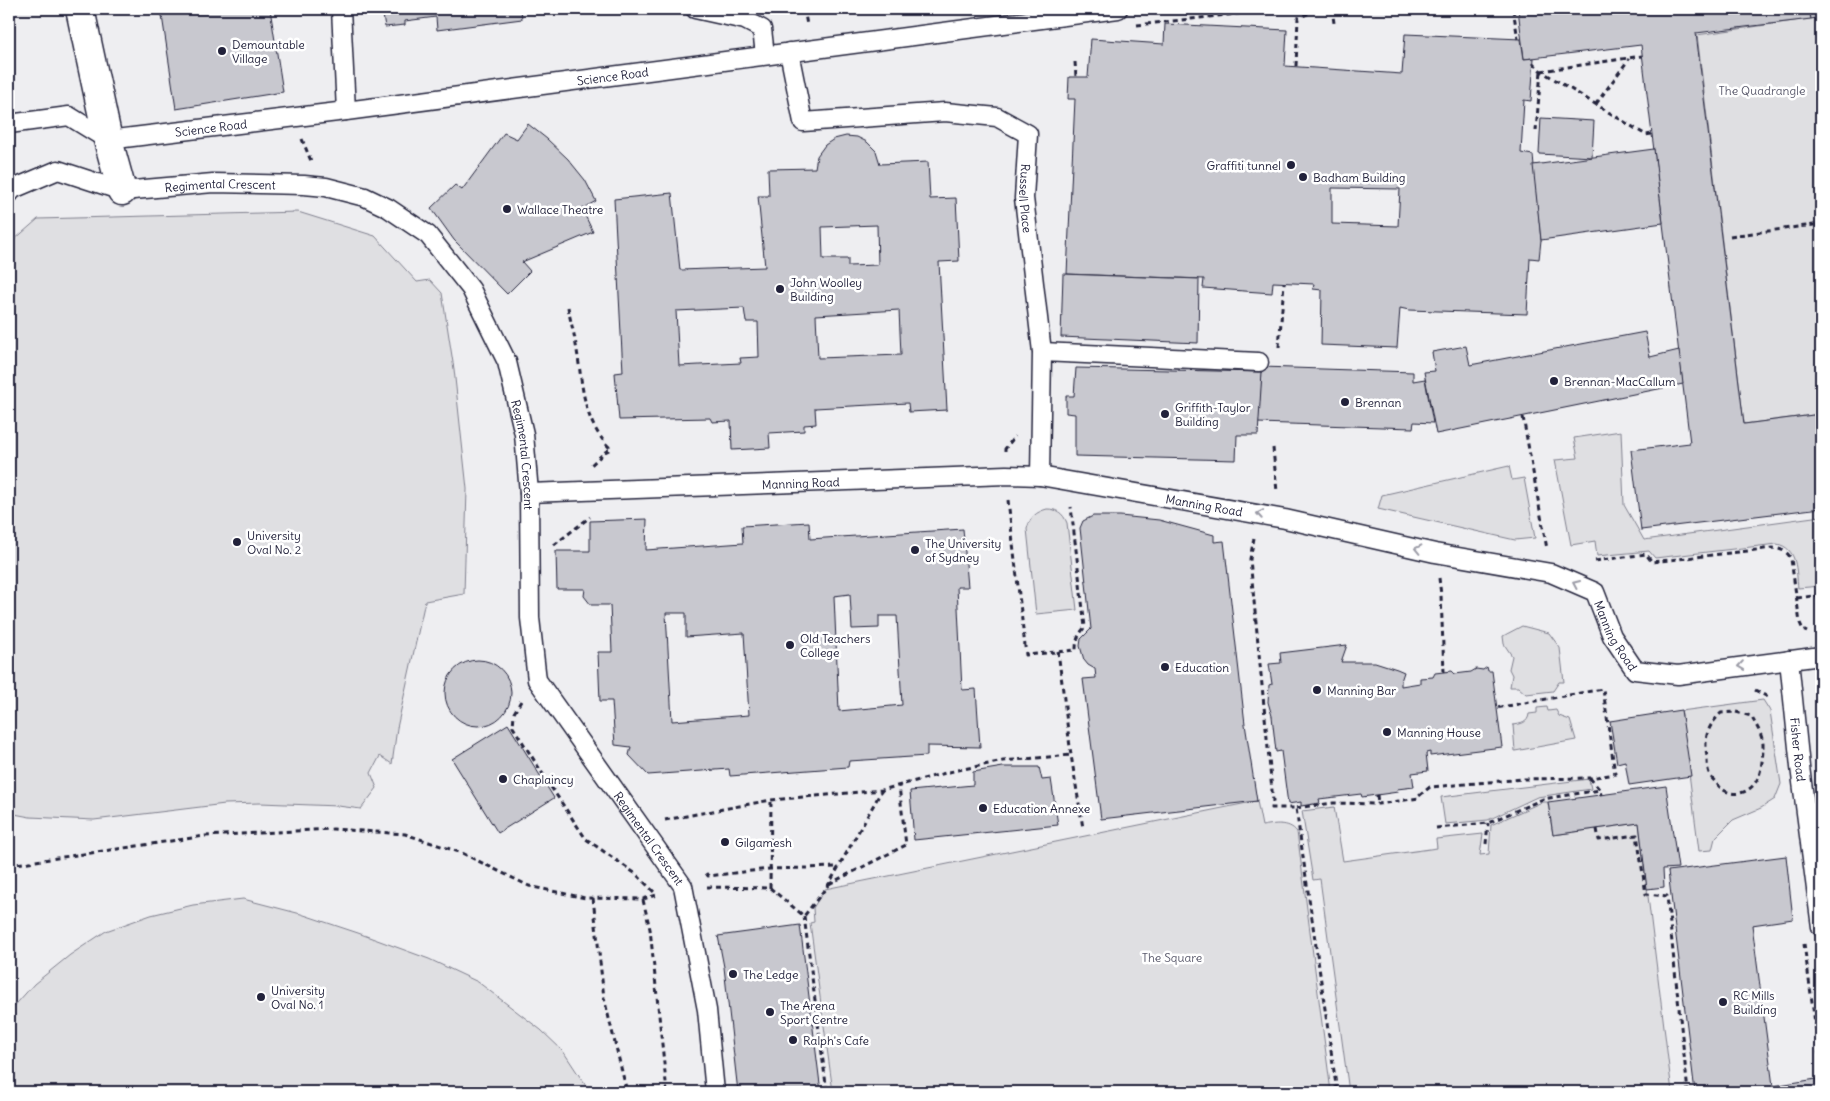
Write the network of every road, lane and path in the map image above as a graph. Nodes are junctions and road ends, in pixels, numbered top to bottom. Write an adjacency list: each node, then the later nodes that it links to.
1 (80, 9): 29 (street)
2 (341, 9): 24 (lane)
3 (694, 9): 15 (lane)
4 (804, 9): 9 (path)
5 (1118, 9): 14 (lane, Science Road)
6 (1319, 9): 20 (path)
7 (1332, 9): 10 (path)
8 (1513, 9): 12 (path)
9 (806, 23)
10 (1334, 23)
11 (1820, 26): 13 (path)
12 (1518, 38)
13 (1821, 39)
14 (789, 52): 15 (lane, Science Road); 37 (lane, Russell Place)
15 (765, 55): 24 (lane, Science Road)
16 (1642, 56): 17 (path)
17 (1630, 58): 21 (path); 23 (path)
18 (1075, 62): 22 (path)
19 (1533, 63): 21 (path)
20 (1296, 66)
21 (1541, 71): 23 (path); 26 (path)
22 (1076, 77)
23 (1596, 104): 27 (path)
24 (346, 110): 29 (lane, Science Road)
25 (9, 124): 29 (lane)
26 (1536, 131)
27 (1652, 134)
28 (302, 139): 30 (path)
29 (108, 140): 31 (street)
30 (315, 169)
31 (122, 191): 32 (lane, Regimental Crescent); 46 (lane, Regimental Crescent)
32 (9, 194)
33 (1821, 224): 34 (path)
34 (1730, 236)
35 (1284, 283): 38 (path)
36 (568, 307): 41 (path)
37 (1042, 352): 39 (lane); 44 (lane, Russell Place)
38 (1279, 352)
39 (1259, 362)
40 (1523, 417): 52 (path)
41 (606, 445)
42 (1273, 448): 47 (path)
43 (1006, 475): 44 (lane, Manning Road); 46 (lane, Manning Road); 58 (path)
44 (1040, 476): 45 (lane, Manning Road)
45 (1069, 481): 51 (lane, Manning Road, one-way to 45); 58 (path)
46 (529, 493): 77 (lane, Regimental Crescent)
47 (1278, 496)
48 (596, 512): 50 (path)
49 (1254, 536): 74 (path)
50 (550, 548)
51 (1435, 553): 60 (lane, Manning Road, one-way to 51); 61 (path)
52 (1548, 554)
53 (1595, 561): 55 (path)
54 (1819, 595): 55 (path); 56 (path)
55 (1797, 598): 57 (path)
56 (1821, 631)
57 (1814, 636)
58 (1058, 652): 65 (path)
59 (1821, 656): 60 (lane, Manning Road)
60 (1789, 660): 94 (lane, Fisher Road)
61 (1444, 672)
62 (521, 697): 90 (path)
63 (1496, 708): 66 (path)
64 (1721, 713): 64 (path)
65 (1071, 755): 67 (path); 79 (path)
66 (1590, 778): 69 (path); 73 (path)
67 (900, 786): 68 (path); 87 (path)
68 (882, 790): 72 (path); 84 (path)
69 (1600, 790): 71 (path); 76 (path)
70 (1377, 795): 73 (path)
71 (1601, 795)
72 (771, 800): 77 (path); 86 (path)
73 (1378, 804): 74 (path)
74 (1296, 808): 99 (path)
75 (661, 819): 78 (path)
76 (1488, 823): 80 (path); 82 (path)
77 (640, 824): 88 (lane, Regimental Crescent)
78 (667, 826)
79 (1083, 828)
80 (1436, 828)
81 (1598, 829): 100 (path)
82 (1486, 844)
83 (9, 865): 91 (path)
84 (838, 867): 86 (path); 87 (path)
85 (702, 869): 86 (path)
86 (770, 869): 89 (path)
87 (829, 884): 93 (path)
88 (683, 886): 89 (path); 90 (path); 97 (lane, Regimental Crescent)
89 (770, 888): 93 (path)
90 (657, 895): 92 (path)
91 (592, 898): 92 (path); 95 (path)
92 (643, 899): 96 (path)
93 (804, 916): 98 (path)
94 (1821, 927)
95 (627, 1092)
96 (667, 1092)
97 (715, 1092)
98 (827, 1092)
99 (1337, 1092)
100 (1688, 1092)

